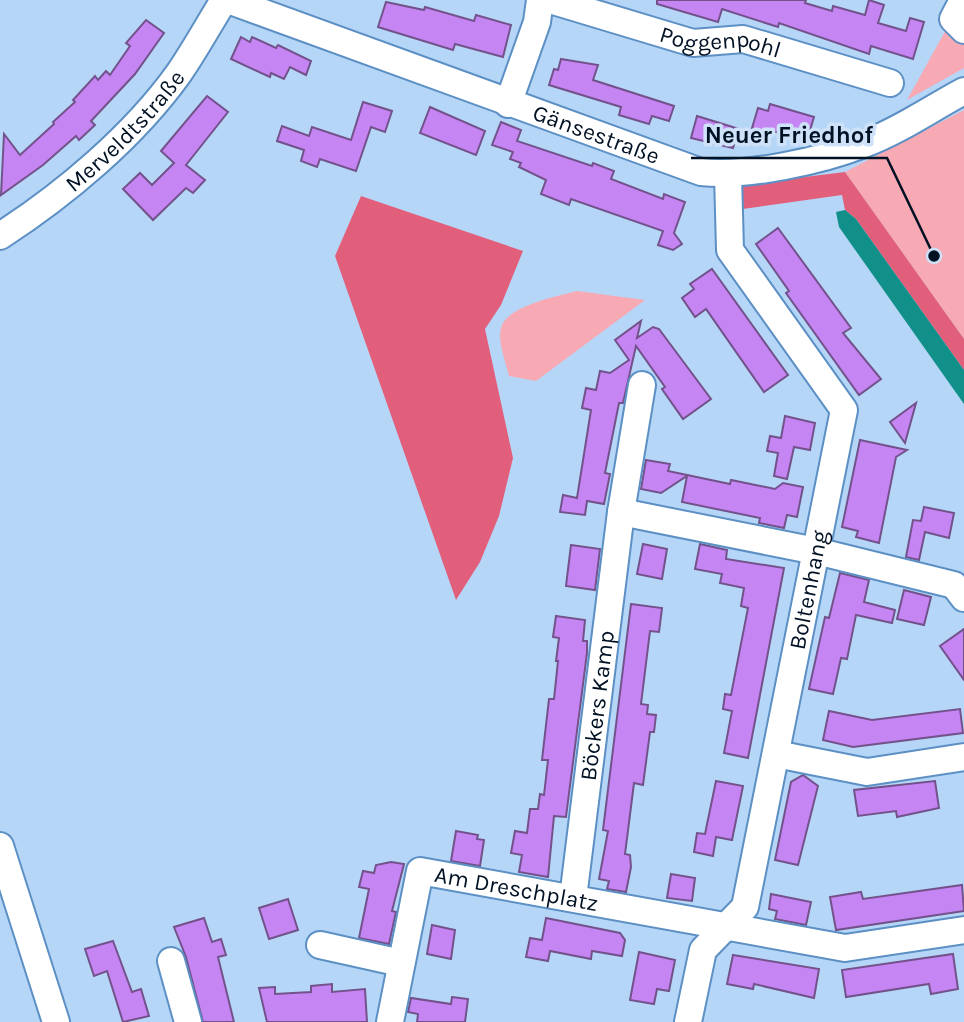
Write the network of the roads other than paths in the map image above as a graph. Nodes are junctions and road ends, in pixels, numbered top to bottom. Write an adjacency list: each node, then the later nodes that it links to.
1 (226, 0): 8 (street, Gänsestraße); 10 (street, Merveldtstraße)
2 (540, 0): 8 (street)
3 (550, 0): 6 (street, Poggenpohl)
4 (963, 0): 5 (street)
5 (964, 30)
6 (890, 83)
7 (964, 91): 9 (street, Gänsestraße)
8 (508, 104): 9 (street, Gänsestraße)
9 (728, 175): 13 (street, Boltenhang)
10 (0, 236)
11 (642, 384): 12 (street, Böckers Kamp)
12 (621, 512): 13 (street); 18 (street, Böckers Kamp)
13 (816, 551): 14 (street); 15 (street, Boltenhang)
14 (964, 598)
15 (776, 754): 16 (street); 19 (street, Boltenhang)
16 (964, 757)
17 (0, 846): 24 (street)
18 (573, 898): 19 (street, Am Dreschplatz); 23 (street, Am Dreschplatz)
19 (724, 927): 20 (street, Am Dreschplatz); 27 (street, Boltenhang)
20 (964, 930)
21 (320, 945): 23 (street)
22 (171, 961): 25 (street)
23 (401, 963): 26 (street, Am Dreschplatz)
24 (56, 1022)
25 (188, 1022)
26 (390, 1022)
27 (688, 1022)

